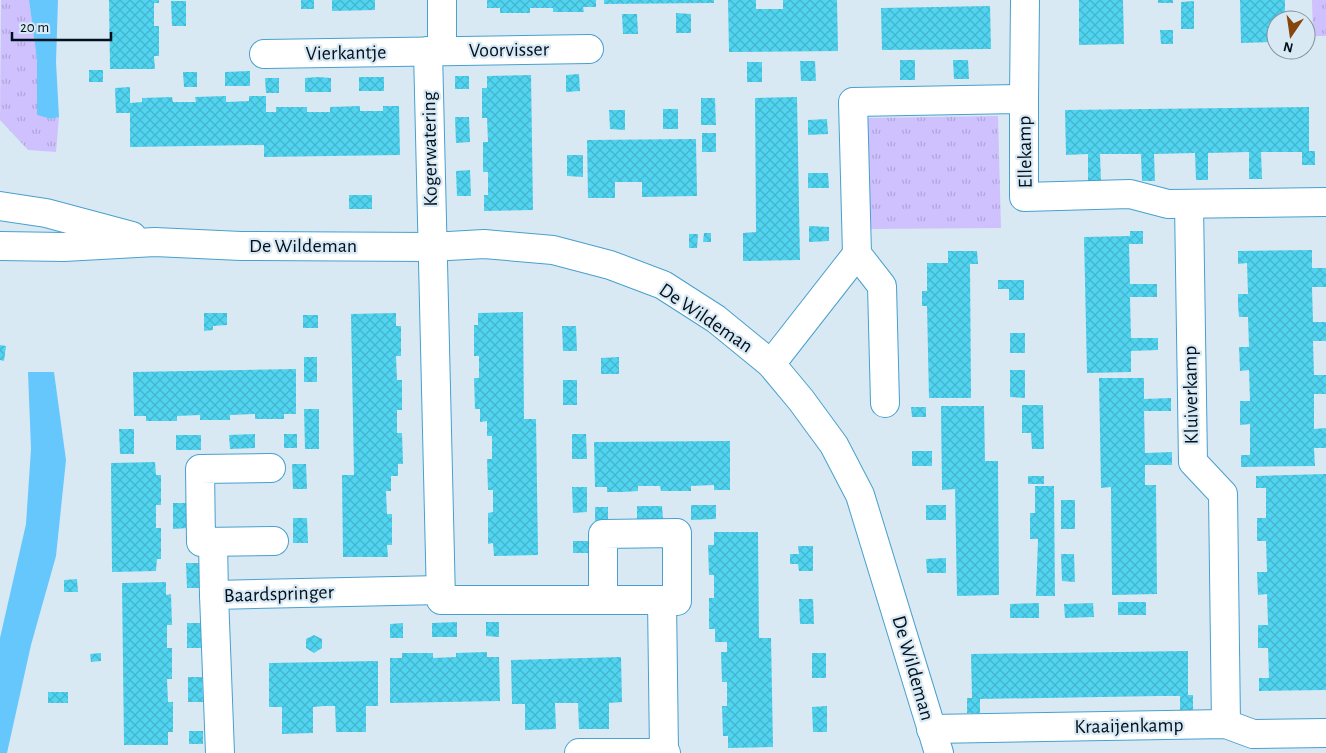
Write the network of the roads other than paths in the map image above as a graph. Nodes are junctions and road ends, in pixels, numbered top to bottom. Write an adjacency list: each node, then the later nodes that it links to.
1 (442, 0): 4 (street, Kogerwatering)
2 (1025, 0): 6 (street)
3 (589, 49): 4 (street, Voorvisser)
4 (435, 51): 5 (street, Vierkantje); 12 (street, Kogerwatering)
5 (264, 54)
6 (1024, 99): 8 (street, Ellekamp); 13 (street, Ellekamp)
7 (1326, 202): 8 (street, Ellekamp)
8 (1189, 204): 23 (street, Kluiverkamp)
9 (0, 206): 10 (street, De Wildeman)
10 (155, 242): 11 (street, De Wildeman); 12 (street, De Wildeman)
11 (0, 246)
12 (431, 247): 14 (street, De Wildeman); 19 (street)
13 (857, 254): 14 (street); 15 (street)
14 (771, 364): 25 (street, De Wildeman)
15 (886, 403)
16 (271, 468): 18 (street)
17 (274, 541): 18 (street)
18 (213, 542): 20 (street)
19 (441, 590): 20 (street, Baardspringer); 21 (street)
20 (214, 594): 26 (street, Baardspringer)
21 (603, 600): 22 (street); 22 (street)
22 (662, 600): 28 (street)
23 (1226, 724): 24 (street, Kraaijenkamp); 25 (street, Kraaijenkamp)
24 (1326, 733)
25 (935, 741)
26 (220, 753)
27 (579, 753): 28 (street)
28 (665, 753)

